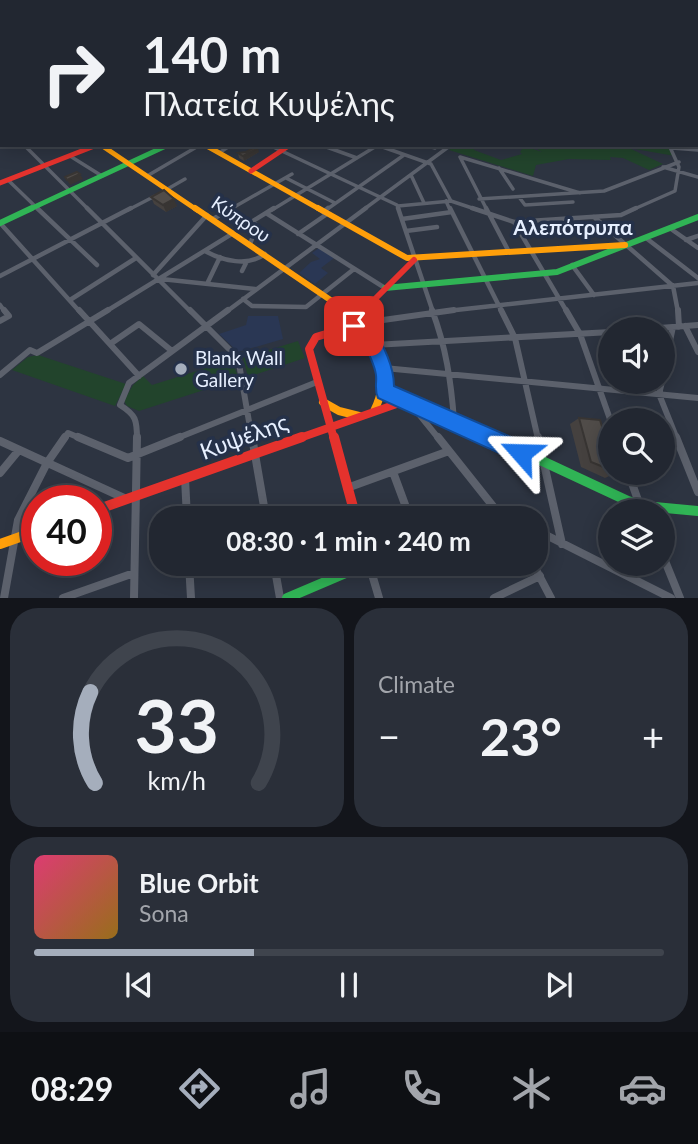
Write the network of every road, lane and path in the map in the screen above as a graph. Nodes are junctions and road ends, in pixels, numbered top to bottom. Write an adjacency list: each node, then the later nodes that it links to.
1 (26, 147): 26 (street)
2 (94, 147): 21 (street)
3 (102, 147): 25 (street, Κύπρου)
4 (163, 147): 25 (street)
5 (199, 147): 35 (street)
6 (207, 147): 19 (street)
7 (228, 147): 19 (street)
8 (273, 147): 18 (street)
9 (287, 147): 18 (street)
10 (327, 147): 22 (street)
11 (375, 147): 22 (street)
12 (383, 147): 20 (street)
13 (432, 147): 16 (street)
14 (449, 147): 24 (street)
15 (671, 147): 17 (street); 23 (street)
16 (435, 148)
17 (698, 150)
18 (281, 151): 29 (street); 32 (street)
19 (219, 153): 29 (street)
20 (404, 155): 24 (street); 41 (street)
21 (70, 156): 26 (street); 34 (street)
22 (357, 158): 32 (street)
23 (679, 162): 27 (street); 30 (street)
24 (428, 163): 33 (street); 51 (street)
25 (129, 164): 34 (street); 35 (street, Κύπρου)
26 (44, 166): 39 (street); 45 (street)
27 (663, 167): 30 (street); 46 (street)
28 (499, 168): 44 (street); 46 (street); 50 (street)
29 (251, 171): 40 (street)
30 (679, 172): 36 (street); 62 (street)
31 (292, 174): 37 (street)
32 (331, 175): 41 (street); 43 (street)
33 (411, 175): 49 (street); 54 (street)
34 (102, 176): 45 (street)
35 (147, 176): 42 (street, Κύπρου)
36 (698, 177)
37 (286, 178): 40 (street); 43 (street)
38 (186, 179): 42 (street)
39 (4, 181): 56 (street)
40 (275, 184): 47 (street); 61 (street)
41 (358, 187): 49 (street); 53 (street)
42 (168, 189): 61 (street, Κύπρου); 68 (street)
43 (307, 189): 47 (street); 53 (street)
44 (513, 189)
45 (69, 192): 56 (street); 68 (street)
46 (580, 193): 48 (street)
47 (296, 196): 59 (street); 60 (street)
48 (519, 197): 50 (street); 52 (street)
49 (381, 198): 55 (street); 69 (street)
50 (479, 199): 58 (street)
51 (448, 201): 54 (street); 57 (street); 58 (street)
52 (572, 202)
53 (335, 203): 60 (street)
54 (424, 203): 55 (street)
55 (398, 206): 64 (street)
56 (36, 207): 67 (street); 77 (street)
57 (452, 212): 64 (street); 88 (street)
58 (486, 212): 66 (street); 86 (street)
59 (266, 213): 65 (street); 74 (street)
60 (325, 213): 69 (street); 74 (street)
61 (210, 217): 73 (street, Κύπρου); 102 (street)
62 (594, 217): 66 (street); 80 (street)
63 (697, 218): 71 (street)
64 (402, 219): 72 (street)
65 (253, 221): 73 (street); 79 (street)
66 (514, 222): 84 (street)
67 (0, 223): 92 (street)
68 (101, 224): 77 (street); 90 (street)
69 (345, 224): 81 (street); 93 (street)
70 (437, 227): 72 (street)
71 (671, 229): 76 (street); 78 (street)
72 (406, 231): 93 (street)
73 (234, 233): 79 (street, Κύπρου); 85 (street)
74 (298, 234): 81 (street)
75 (698, 236): 78 (street)
76 (646, 238): 80 (street); 104 (street)
77 (70, 240): 92 (street); 95 (street)
78 (686, 240): 83 (street)
79 (250, 244): 87 (street, Κύπρου)
80 (625, 245): 82 (street); 91 (street); 108 (street)
81 (317, 246): 97 (street); 98 (street)
82 (582, 247): 84 (street); 91 (street)
83 (698, 248)
84 (532, 250): 86 (street); 100 (street)
85 (205, 251): 89 (street); 102 (street)
86 (509, 252): 88 (street)
87 (265, 254): 94 (street); 97 (street, Κύπρου)
88 (474, 255): 93 (street); 103 (street)
89 (220, 257): 94 (street); 106 (street)
90 (136, 258): 102 (street); 115 (street)
91 (590, 258): 96 (street)
92 (33, 259): 101 (street); 115 (street)
93 (414, 260): 107 (street); 109 (street)
94 (247, 261): 99 (street)
95 (97, 265)
96 (572, 265): 100 (street); 112 (street)
97 (286, 269): 110 (street); 111 (street, Κύπρου)
98 (354, 269): 109 (street); 111 (street)
99 (242, 271)
100 (545, 274): 103 (street); 114 (street)
101 (0, 276)
102 (155, 277): 106 (street); 121 (street); 124 (street)
103 (484, 278): 107 (street); 117 (street)
104 (698, 278)
105 (698, 283): 108 (street)
106 (207, 284): 110 (street)
107 (423, 286): 109 (street); 118 (street)
108 (673, 286): 112 (street); 126 (street)
109 (385, 288): 119 (street)
110 (256, 289): 113 (street)
111 (324, 295): 113 (street); 119 (street, Κύπρου)
112 (594, 295): 114 (street)
113 (243, 299): 124 (street)
114 (560, 299): 117 (street); 129 (street)
115 (70, 300): 121 (street)
116 (0, 304): 120 (street)
117 (498, 305): 118 (street); 130 (street)
118 (434, 312): 122 (street); 132 (street)
119 (355, 316): 122 (street, Κύπρου); 127 (street)
120 (0, 321)
121 (89, 321): 133 (street); 138 (street)
122 (362, 323): 127 (street); 134 (street)
123 (698, 326): 126 (street)
124 (206, 327): 135 (street); 150 (street)
125 (675, 327): 126 (street)
126 (679, 327): 131 (street); 136 (street)
127 (345, 328): 141 (street)
128 (598, 333): 129 (street)
129 (580, 334): 130 (street); 143 (street)
130 (515, 338): 132 (street); 142 (street)
131 (675, 339)
132 (444, 342): 134 (street); 139 (street)
133 (110, 344): 135 (street); 140 (street)
134 (373, 345): 137 (street)
135 (172, 351): 140 (street)
136 (698, 352)
137 (383, 368): 139 (street); 145 (street)
138 (3, 372)
139 (450, 374): 142 (street); 153 (street)
140 (139, 376): 159 (street)
141 (317, 382): 149 (street); 150 (street)
142 (524, 382): 144 (street); 161 (street)
143 (598, 385)
144 (598, 388)
145 (384, 391): 148 (street); 151 (street)
146 (659, 394): 147 (street); 166 (street)
147 (698, 398)
148 (407, 401): 151 (street, Κυψέλης); 153 (street); 157 (street)
149 (323, 402): 152 (street); 154 (street)
150 (247, 411): 158 (street); 159 (street)
151 (374, 411): 152 (street, Κυψέλης)
152 (360, 416): 154 (street, Κυψέλης)
153 (454, 420): 161 (street)
154 (329, 427): 158 (street, Κυψέλης); 165 (street)
155 (0, 441): 156 (street)
156 (19, 450): 160 (street); 163 (street)
157 (449, 451): 162 (street); 174 (street)
158 (255, 454): 164 (street, Κυψέλης); 171 (street)
159 (136, 455): 160 (street); 167 (street)
160 (47, 463): 167 (street); 179 (street)
161 (544, 463): 168 (street); 181 (street)
162 (393, 472): 165 (street); 173 (street)
163 (0, 473)
164 (185, 478): 167 (street, Κυψέλης); 170 (street)
165 (347, 488): 172 (street)
166 (698, 492)
167 (130, 498): 169 (street, Κυψέλης); 182 (street)
168 (625, 499)
169 (112, 504)
170 (186, 506)
171 (264, 506)
172 (352, 506)
173 (406, 506)
174 (493, 506)
175 (675, 509): 176 (street)
176 (698, 511)
177 (548, 536): 181 (street)
178 (21, 537): 179 (street)
179 (14, 539): 180 (street); 189 (street)
180 (0, 544)
181 (562, 544): 198 (street)
182 (134, 573): 190 (street); 191 (street)
183 (190, 576): 192 (street)
184 (276, 576): 193 (street)
185 (339, 576): 194 (street)
186 (372, 576): 195 (street)
187 (540, 576): 196 (street); 197 (street)
188 (671, 576): 199 (street)
189 (4, 598)
190 (63, 598)
191 (134, 598)
192 (191, 598)
193 (281, 598)
194 (287, 598)
195 (379, 598)
196 (494, 598)
197 (551, 598)
198 (671, 598)
199 (680, 598)

